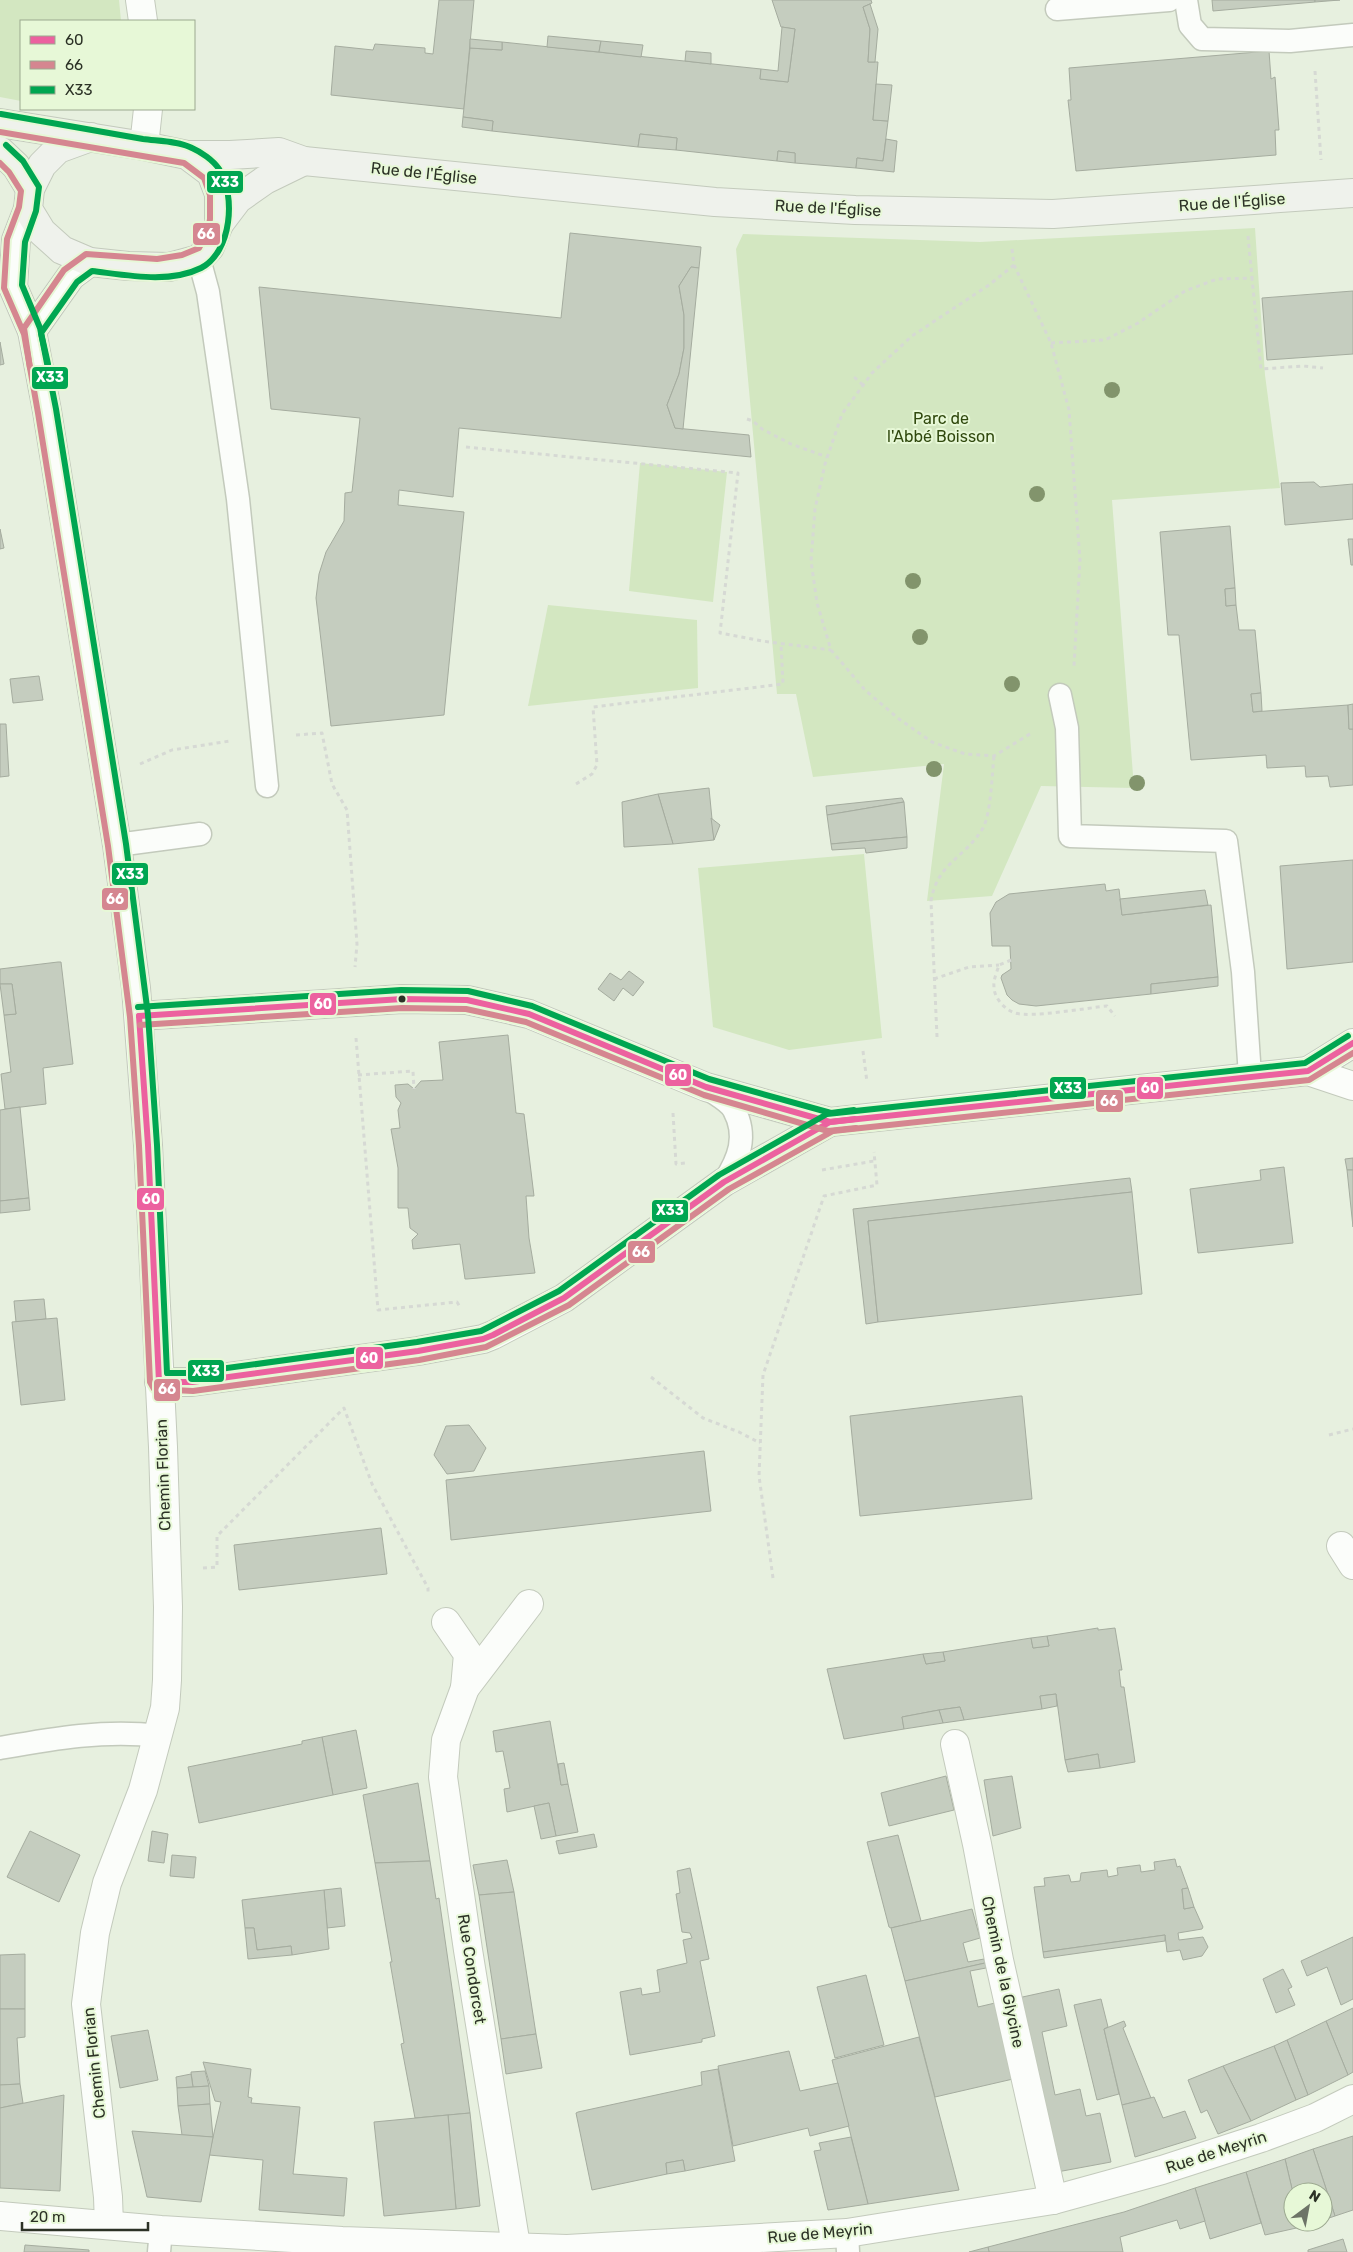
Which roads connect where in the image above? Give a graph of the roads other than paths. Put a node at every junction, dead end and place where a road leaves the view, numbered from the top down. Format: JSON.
{"nodes":[{"id":1,"x":140,"y":0,"type":"edge"},
{"id":2,"x":1169,"y":0,"type":"edge"},
{"id":3,"x":1186,"y":0,"type":"edge"},
{"id":4,"x":1057,"y":9,"type":"dead end"},
{"id":5,"x":143,"y":20,"type":"edge"},
{"id":6,"x":1353,"y":35,"type":"edge"},
{"id":7,"x":148,"y":110,"type":"edge"},
{"id":8,"x":0,"y":123,"type":"edge"},
{"id":9,"x":91,"y":138,"type":"junction"},
{"id":10,"x":144,"y":146,"type":"junction"},
{"id":11,"x":0,"y":151,"type":"edge"},
{"id":12,"x":187,"y":154,"type":"junction"},
{"id":13,"x":304,"y":161,"type":"junction"},
{"id":14,"x":1353,"y":193,"type":"edge"},
{"id":15,"x":29,"y":199,"type":"junction"},
{"id":16,"x":219,"y":224,"type":"junction"},
{"id":17,"x":198,"y":260,"type":"junction"},
{"id":18,"x":90,"y":262,"type":"junction"},
{"id":19,"x":32,"y":332,"type":"junction"},
{"id":20,"x":1060,"y":696,"type":"road end"},
{"id":21,"x":267,"y":786,"type":"dead end"},
{"id":22,"x":200,"y":834,"type":"dead end"},
{"id":23,"x":117,"y":845,"type":"junction"},
{"id":24,"x":139,"y":1016,"type":"junction"},
{"id":25,"x":1353,"y":1043,"type":"edge"},
{"id":26,"x":1308,"y":1071,"type":"junction"},
{"id":27,"x":1250,"y":1076,"type":"junction"},
{"id":28,"x":1353,"y":1086,"type":"edge"},
{"id":29,"x":706,"y":1087,"type":"junction"},
{"id":30,"x":830,"y":1122,"type":"junction"},
{"id":31,"x":724,"y":1182,"type":"junction"},
{"id":32,"x":159,"y":1382,"type":"junction"},
{"id":33,"x":529,"y":1604,"type":"dead end"},
{"id":34,"x":446,"y":1622,"type":"dead end"},
{"id":35,"x":466,"y":1688,"type":"junction"},
{"id":36,"x":158,"y":1736,"type":"junction"},
{"id":37,"x":956,"y":1744,"type":"dead end"},
{"id":38,"x":0,"y":1748,"type":"edge"},
{"id":39,"x":1353,"y":2099,"type":"edge"},
{"id":40,"x":1052,"y":2200,"type":"junction"},
{"id":41,"x":0,"y":2216,"type":"edge"},
{"id":42,"x":109,"y":2225,"type":"junction"},
{"id":43,"x":160,"y":2241,"type":"edge"},
{"id":44,"x":848,"y":2242,"type":"edge"},
{"id":45,"x":517,"y":2250,"type":"edge"}],
"edges":[{"from":1,"to":5,"type":"street"},
{"from":2,"to":4,"type":"lane"},
{"from":3,"to":6,"type":"lane"},
{"from":7,"to":10,"type":"street"},
{"from":8,"to":9,"type":"main road"},
{"from":9,"to":10,"type":"main road"},
{"from":9,"to":15,"type":"main road"},
{"from":10,"to":12,"type":"main road"},
{"from":11,"to":15,"type":"main road"},
{"from":12,"to":13,"type":"main road","name":"Rue de l'Église"},
{"from":12,"to":16,"type":"main road"},
{"from":13,"to":14,"type":"main road","name":"Rue de l'Église"},
{"from":13,"to":16,"type":"main road"},
{"from":15,"to":18,"type":"main road"},
{"from":15,"to":19,"type":"street","name":"Chemin Florian"},
{"from":16,"to":17,"type":"main road"},
{"from":17,"to":18,"type":"main road"},
{"from":17,"to":21,"type":"lane"},
{"from":18,"to":19,"type":"street"},
{"from":19,"to":23,"type":"street","name":"Chemin Florian"},
{"from":20,"to":27,"type":"lane"},
{"from":22,"to":23,"type":"lane"},
{"from":23,"to":24,"type":"street","name":"Chemin Florian"},
{"from":24,"to":29,"type":"street"},
{"from":24,"to":32,"type":"street","name":"Chemin Florian"},
{"from":25,"to":26,"type":"street"},
{"from":26,"to":27,"type":"street"},
{"from":26,"to":28,"type":"street"},
{"from":27,"to":30,"type":"street"},
{"from":29,"to":30,"type":"street"},
{"from":29,"to":31,"type":"lane"},
{"from":30,"to":31,"type":"street"},
{"from":31,"to":32,"type":"street"},
{"from":32,"to":36,"type":"street","name":"Chemin Florian"},
{"from":33,"to":35,"type":"street","name":"Rue Condorcet"},
{"from":34,"to":35,"type":"street","name":"Rue Condorcet"},
{"from":35,"to":45,"type":"street","name":"Rue Condorcet"},
{"from":36,"to":38,"type":"lane"},
{"from":36,"to":42,"type":"street","name":"Chemin Florian"},
{"from":37,"to":40,"type":"street","name":"Chemin de la Glycine"},
{"from":39,"to":40,"type":"street","name":"Rue de Meyrin"},
{"from":40,"to":44,"type":"street","name":"Rue de Meyrin"},
{"from":41,"to":42,"type":"street","name":"Rue de Meyrin"},
{"from":42,"to":43,"type":"street","name":"Rue de Meyrin"},
{"from":43,"to":45,"type":"street","name":"Rue de Meyrin"},
{"from":44,"to":45,"type":"street","name":"Rue de Meyrin"}]}
